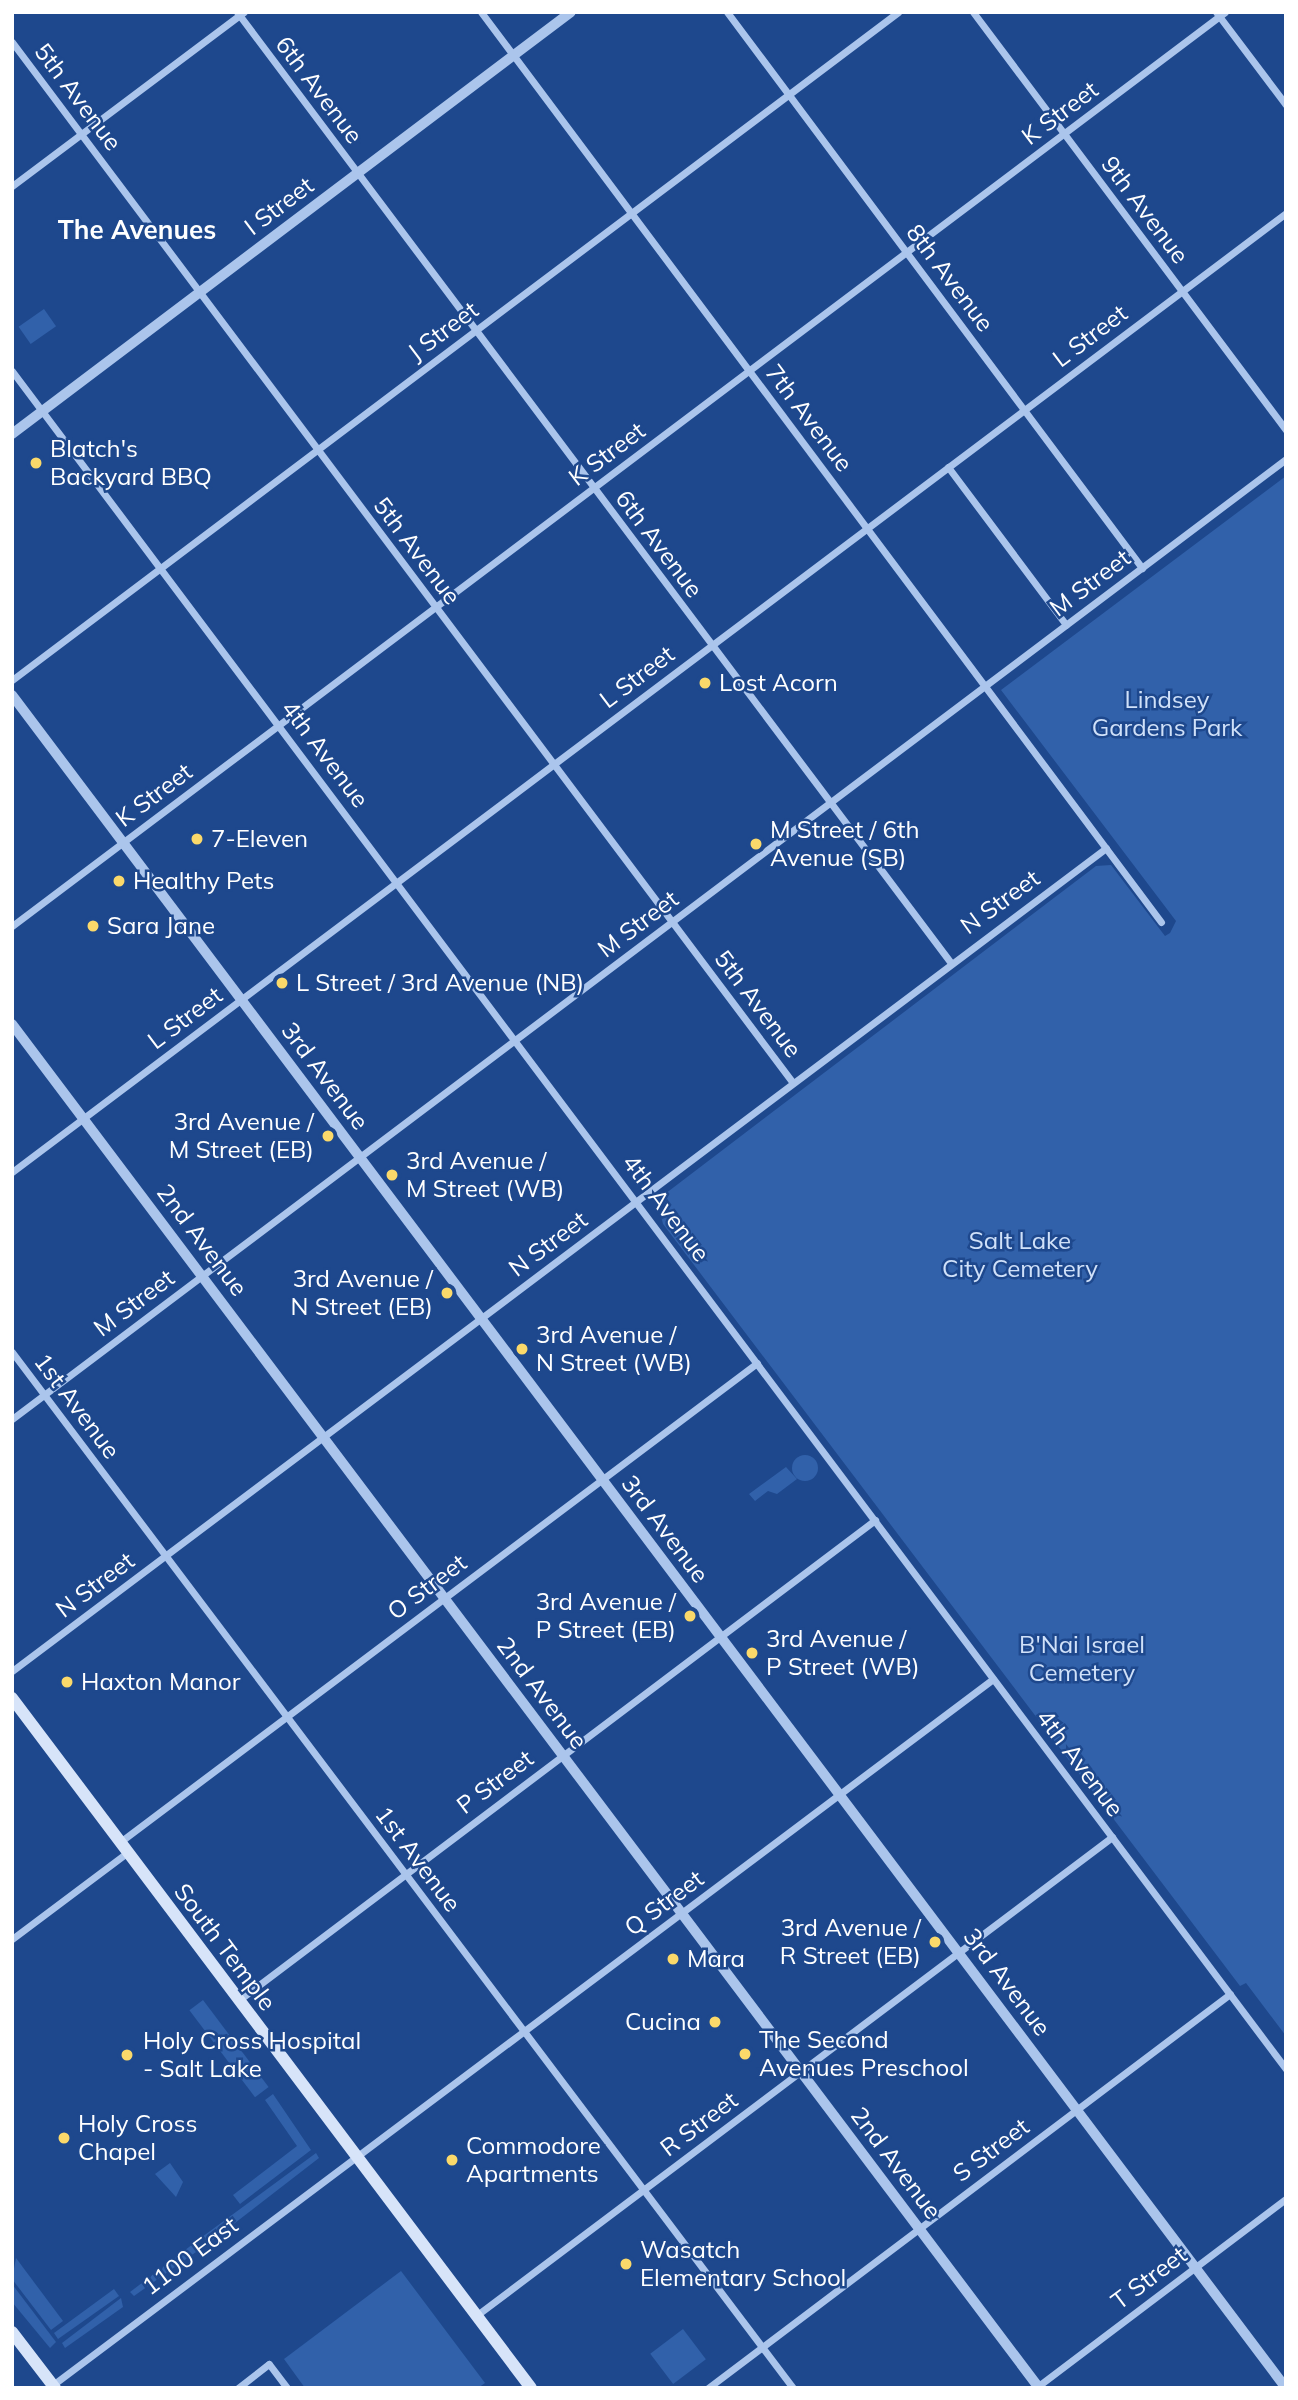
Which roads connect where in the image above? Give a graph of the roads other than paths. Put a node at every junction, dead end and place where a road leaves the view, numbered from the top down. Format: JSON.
{"nodes":[{"id":1,"x":481,"y":12,"type":"edge"},
{"id":2,"x":571,"y":12,"type":"edge"},
{"id":3,"x":727,"y":12,"type":"edge"},
{"id":4,"x":898,"y":12,"type":"edge"},
{"id":5,"x":973,"y":12,"type":"edge"},
{"id":6,"x":240,"y":13,"type":"edge"},
{"id":7,"x":1220,"y":14,"type":"edge"},
{"id":8,"x":12,"y":42,"type":"edge"},
{"id":9,"x":513,"y":55,"type":"junction"},
{"id":10,"x":788,"y":94,"type":"junction"},
{"id":11,"x":1286,"y":105,"type":"edge"},
{"id":12,"x":82,"y":134,"type":"junction"},
{"id":13,"x":1064,"y":134,"type":"junction"},
{"id":14,"x":357,"y":173,"type":"junction"},
{"id":15,"x":12,"y":186,"type":"edge"},
{"id":16,"x":631,"y":213,"type":"junction"},
{"id":17,"x":1286,"y":213,"type":"edge"},
{"id":18,"x":906,"y":252,"type":"junction"},
{"id":19,"x":199,"y":292,"type":"junction"},
{"id":20,"x":1182,"y":292,"type":"junction"},
{"id":21,"x":475,"y":331,"type":"junction"},
{"id":22,"x":749,"y":370,"type":"junction"},
{"id":23,"x":12,"y":371,"type":"edge"},
{"id":24,"x":1024,"y":410,"type":"junction"},
{"id":25,"x":43,"y":411,"type":"junction"},
{"id":26,"x":1286,"y":430,"type":"edge"},
{"id":27,"x":12,"y":433,"type":"edge"},
{"id":28,"x":317,"y":450,"type":"junction"},
{"id":29,"x":1286,"y":459,"type":"edge"},
{"id":30,"x":948,"y":467,"type":"junction"},
{"id":31,"x":593,"y":488,"type":"junction"},
{"id":32,"x":867,"y":528,"type":"junction"},
{"id":33,"x":161,"y":568,"type":"junction"},
{"id":34,"x":1142,"y":568,"type":"junction"},
{"id":35,"x":435,"y":607,"type":"junction"},
{"id":36,"x":1066,"y":625,"type":"junction"},
{"id":37,"x":711,"y":645,"type":"junction"},
{"id":38,"x":12,"y":680,"type":"edge"},
{"id":39,"x":986,"y":686,"type":"junction"},
{"id":40,"x":12,"y":695,"type":"edge"},
{"id":41,"x":278,"y":725,"type":"junction"},
{"id":42,"x":553,"y":765,"type":"junction"},
{"id":43,"x":830,"y":804,"type":"junction"},
{"id":44,"x":123,"y":843,"type":"junction"},
{"id":45,"x":1106,"y":848,"type":"junction"},
{"id":46,"x":397,"y":881,"type":"junction"},
{"id":47,"x":672,"y":922,"type":"junction"},
{"id":48,"x":1161,"y":922,"type":"dead end"},
{"id":49,"x":12,"y":926,"type":"edge"},
{"id":50,"x":951,"y":963,"type":"junction"},
{"id":51,"x":242,"y":999,"type":"junction"},
{"id":52,"x":12,"y":1024,"type":"edge"},
{"id":53,"x":515,"y":1040,"type":"junction"},
{"id":54,"x":793,"y":1083,"type":"junction"},
{"id":55,"x":84,"y":1118,"type":"junction"},
{"id":56,"x":360,"y":1157,"type":"junction"},
{"id":57,"x":12,"y":1172,"type":"edge"},
{"id":58,"x":637,"y":1201,"type":"junction"},
{"id":59,"x":202,"y":1275,"type":"junction"},
{"id":60,"x":481,"y":1318,"type":"junction"},
{"id":61,"x":12,"y":1352,"type":"edge"},
{"id":62,"x":757,"y":1363,"type":"junction"},
{"id":63,"x":45,"y":1395,"type":"junction"},
{"id":64,"x":12,"y":1419,"type":"edge"},
{"id":65,"x":323,"y":1436,"type":"junction"},
{"id":66,"x":601,"y":1479,"type":"junction"},
{"id":67,"x":875,"y":1520,"type":"junction"},
{"id":68,"x":165,"y":1555,"type":"junction"},
{"id":69,"x":445,"y":1598,"type":"junction"},
{"id":70,"x":720,"y":1637,"type":"junction"},
{"id":71,"x":12,"y":1671,"type":"edge"},
{"id":72,"x":993,"y":1679,"type":"junction"},
{"id":73,"x":13,"y":1700,"type":"edge"},
{"id":74,"x":287,"y":1717,"type":"junction"},
{"id":75,"x":563,"y":1755,"type":"junction"},
{"id":76,"x":840,"y":1795,"type":"junction"},
{"id":77,"x":1112,"y":1837,"type":"junction"},
{"id":78,"x":124,"y":1847,"type":"junction"},
{"id":79,"x":406,"y":1875,"type":"junction"},
{"id":80,"x":682,"y":1914,"type":"junction"},
{"id":81,"x":12,"y":1939,"type":"edge"},
{"id":82,"x":959,"y":1953,"type":"junction"},
{"id":83,"x":1230,"y":1994,"type":"junction"},
{"id":84,"x":239,"y":2000,"type":"junction"},
{"id":85,"x":525,"y":2033,"type":"junction"},
{"id":86,"x":1286,"y":2069,"type":"edge"},
{"id":87,"x":801,"y":2071,"type":"junction"},
{"id":88,"x":1077,"y":2109,"type":"junction"},
{"id":89,"x":357,"y":2158,"type":"junction"},
{"id":90,"x":643,"y":2190,"type":"junction"},
{"id":91,"x":1286,"y":2199,"type":"edge"},
{"id":92,"x":919,"y":2229,"type":"junction"},
{"id":93,"x":1195,"y":2267,"type":"junction"},
{"id":94,"x":477,"y":2315,"type":"junction"},
{"id":95,"x":12,"y":2332,"type":"edge"},
{"id":96,"x":762,"y":2347,"type":"junction"},
{"id":97,"x":52,"y":2387,"type":"edge"},
{"id":98,"x":1038,"y":2387,"type":"edge"},
{"id":99,"x":238,"y":2388,"type":"edge"},
{"id":100,"x":287,"y":2388,"type":"edge"},
{"id":101,"x":531,"y":2388,"type":"edge"},
{"id":102,"x":708,"y":2388,"type":"edge"},
{"id":103,"x":793,"y":2388,"type":"edge"},
{"id":104,"x":1286,"y":2388,"type":"edge"}],
"edges":[{"from":1,"to":9,"type":"street","name":"7th Avenue"},
{"from":2,"to":9,"type":"street","name":"I Street"},
{"from":3,"to":10,"type":"street","name":"8th Avenue"},
{"from":4,"to":10,"type":"street","name":"J Street"},
{"from":5,"to":13,"type":"street","name":"9th Avenue"},
{"from":6,"to":12,"type":"street"},
{"from":6,"to":14,"type":"street","name":"6th Avenue"},
{"from":7,"to":11,"type":"street"},
{"from":7,"to":13,"type":"street","name":"K Street"},
{"from":8,"to":12,"type":"street","name":"5th Avenue"},
{"from":9,"to":14,"type":"street","name":"I Street"},
{"from":9,"to":16,"type":"street","name":"7th Avenue"},
{"from":10,"to":16,"type":"street","name":"J Street"},
{"from":10,"to":18,"type":"street","name":"8th Avenue"},
{"from":12,"to":15,"type":"street"},
{"from":12,"to":19,"type":"street","name":"5th Avenue"},
{"from":13,"to":18,"type":"street","name":"K Street"},
{"from":13,"to":20,"type":"street","name":"9th Avenue"},
{"from":14,"to":19,"type":"street","name":"I Street"},
{"from":14,"to":21,"type":"street","name":"6th Avenue"},
{"from":16,"to":21,"type":"street","name":"J Street"},
{"from":16,"to":22,"type":"street","name":"7th Avenue"},
{"from":17,"to":20,"type":"street","name":"L Street"},
{"from":18,"to":22,"type":"street","name":"K Street"},
{"from":18,"to":24,"type":"street","name":"8th Avenue"},
{"from":19,"to":25,"type":"street","name":"I Street"},
{"from":19,"to":28,"type":"street","name":"5th Avenue"},
{"from":20,"to":24,"type":"street","name":"L Street"},
{"from":20,"to":26,"type":"street","name":"9th Avenue"},
{"from":21,"to":28,"type":"street","name":"J Street"},
{"from":21,"to":31,"type":"street","name":"6th Avenue"},
{"from":22,"to":31,"type":"street","name":"K Street"},
{"from":22,"to":32,"type":"street","name":"7th Avenue"},
{"from":23,"to":25,"type":"street","name":"4th Avenue"},
{"from":24,"to":30,"type":"street","name":"L Street"},
{"from":24,"to":34,"type":"street","name":"8th Avenue"},
{"from":25,"to":27,"type":"street","name":"I Street"},
{"from":25,"to":33,"type":"street","name":"4th Avenue"},
{"from":28,"to":33,"type":"street","name":"J Street"},
{"from":28,"to":35,"type":"street","name":"5th Avenue"},
{"from":29,"to":34,"type":"street","name":"M Street"},
{"from":30,"to":32,"type":"street","name":"L Street"},
{"from":30,"to":36,"type":"street"},
{"from":31,"to":35,"type":"street","name":"K Street"},
{"from":31,"to":37,"type":"street","name":"6th Avenue"},
{"from":32,"to":37,"type":"street","name":"L Street"},
{"from":32,"to":39,"type":"street","name":"7th Avenue"},
{"from":33,"to":38,"type":"street","name":"J Street"},
{"from":33,"to":41,"type":"street","name":"4th Avenue"},
{"from":34,"to":36,"type":"street","name":"M Street"},
{"from":35,"to":41,"type":"street","name":"K Street"},
{"from":35,"to":42,"type":"street","name":"5th Avenue"},
{"from":36,"to":39,"type":"street","name":"M Street"},
{"from":37,"to":42,"type":"street","name":"L Street"},
{"from":37,"to":43,"type":"street","name":"6th Avenue"},
{"from":39,"to":43,"type":"street","name":"M Street"},
{"from":39,"to":45,"type":"street","name":"7th Avenue"},
{"from":40,"to":44,"type":"street","name":"3rd Avenue"},
{"from":41,"to":44,"type":"street","name":"K Street"},
{"from":41,"to":46,"type":"street","name":"4th Avenue"},
{"from":42,"to":46,"type":"street","name":"L Street"},
{"from":42,"to":47,"type":"street","name":"5th Avenue"},
{"from":43,"to":47,"type":"street","name":"M Street"},
{"from":43,"to":50,"type":"street","name":"6th Avenue"},
{"from":44,"to":49,"type":"street","name":"K Street"},
{"from":44,"to":51,"type":"street","name":"3rd Avenue"},
{"from":45,"to":48,"type":"street","name":"7th Avenue"},
{"from":45,"to":50,"type":"street","name":"N Street"},
{"from":46,"to":51,"type":"street","name":"L Street"},
{"from":46,"to":53,"type":"street","name":"4th Avenue"},
{"from":47,"to":53,"type":"street","name":"M Street"},
{"from":47,"to":54,"type":"street","name":"5th Avenue"},
{"from":50,"to":54,"type":"street","name":"N Street"},
{"from":51,"to":55,"type":"street","name":"L Street"},
{"from":51,"to":56,"type":"street","name":"3rd Avenue"},
{"from":52,"to":55,"type":"street","name":"2nd Avenue"},
{"from":53,"to":56,"type":"street","name":"M Street"},
{"from":53,"to":58,"type":"street","name":"4th Avenue"},
{"from":54,"to":58,"type":"street","name":"N Street"},
{"from":55,"to":57,"type":"street","name":"L Street"},
{"from":55,"to":59,"type":"street","name":"2nd Avenue"},
{"from":56,"to":59,"type":"street","name":"M Street"},
{"from":56,"to":60,"type":"street","name":"3rd Avenue"},
{"from":58,"to":60,"type":"street","name":"N Street"},
{"from":58,"to":62,"type":"street","name":"4th Avenue"},
{"from":59,"to":63,"type":"street","name":"M Street"},
{"from":59,"to":65,"type":"street","name":"2nd Avenue"},
{"from":60,"to":65,"type":"street","name":"N Street"},
{"from":60,"to":66,"type":"street","name":"3rd Avenue"},
{"from":61,"to":63,"type":"street","name":"1st Avenue"},
{"from":62,"to":66,"type":"street","name":"O Street"},
{"from":62,"to":67,"type":"street","name":"4th Avenue"},
{"from":63,"to":64,"type":"street","name":"M Street"},
{"from":63,"to":68,"type":"street","name":"1st Avenue"},
{"from":65,"to":68,"type":"street","name":"N Street"},
{"from":65,"to":69,"type":"street","name":"2nd Avenue"},
{"from":66,"to":69,"type":"street","name":"O Street"},
{"from":66,"to":70,"type":"street","name":"3rd Avenue"},
{"from":67,"to":70,"type":"street","name":"P Street"},
{"from":67,"to":72,"type":"street","name":"4th Avenue"},
{"from":68,"to":71,"type":"street","name":"N Street"},
{"from":68,"to":74,"type":"street","name":"1st Avenue"},
{"from":69,"to":74,"type":"street","name":"O Street"},
{"from":69,"to":75,"type":"street","name":"2nd Avenue"},
{"from":70,"to":75,"type":"street","name":"P Street"},
{"from":70,"to":76,"type":"street","name":"3rd Avenue"},
{"from":72,"to":76,"type":"street","name":"Q Street"},
{"from":72,"to":77,"type":"street","name":"4th Avenue"},
{"from":73,"to":78,"type":"main road","name":"South Temple"},
{"from":74,"to":78,"type":"street","name":"O Street"},
{"from":74,"to":79,"type":"street","name":"1st Avenue"},
{"from":75,"to":79,"type":"street","name":"P Street"},
{"from":75,"to":80,"type":"street","name":"2nd Avenue"},
{"from":76,"to":80,"type":"street","name":"Q Street"},
{"from":76,"to":82,"type":"street","name":"3rd Avenue"},
{"from":77,"to":82,"type":"street","name":"R Street"},
{"from":77,"to":83,"type":"street","name":"4th Avenue"},
{"from":78,"to":81,"type":"street","name":"O Street"},
{"from":78,"to":84,"type":"main road","name":"South Temple"},
{"from":79,"to":84,"type":"street","name":"P Street"},
{"from":79,"to":85,"type":"street","name":"1st Avenue"},
{"from":80,"to":85,"type":"street","name":"Q Street"},
{"from":80,"to":87,"type":"street","name":"2nd Avenue"},
{"from":82,"to":87,"type":"street","name":"R Street"},
{"from":82,"to":88,"type":"street","name":"3rd Avenue"},
{"from":83,"to":86,"type":"street","name":"4th Avenue"},
{"from":83,"to":88,"type":"street","name":"S Street"},
{"from":84,"to":89,"type":"main road","name":"South Temple"},
{"from":85,"to":89,"type":"street","name":"Q Street"},
{"from":85,"to":90,"type":"street","name":"1st Avenue"},
{"from":87,"to":90,"type":"street","name":"R Street"},
{"from":87,"to":92,"type":"street","name":"2nd Avenue"},
{"from":88,"to":92,"type":"street","name":"S Street"},
{"from":88,"to":93,"type":"street","name":"3rd Avenue"},
{"from":89,"to":94,"type":"main road","name":"South Temple"},
{"from":89,"to":97,"type":"street","name":"1100 East"},
{"from":90,"to":94,"type":"street","name":"R Street"},
{"from":90,"to":96,"type":"street","name":"1st Avenue"},
{"from":91,"to":93,"type":"street","name":"T Street"},
{"from":92,"to":96,"type":"street","name":"S Street"},
{"from":92,"to":98,"type":"street","name":"2nd Avenue"},
{"from":93,"to":98,"type":"street","name":"T Street"},
{"from":93,"to":104,"type":"street","name":"3rd Avenue"},
{"from":94,"to":101,"type":"main road","name":"South Temple"},
{"from":95,"to":97,"type":"main road"},
{"from":96,"to":102,"type":"street","name":"S Street"},
{"from":96,"to":103,"type":"street","name":"1st Avenue"},
{"from":99,"to":100,"type":"street"}]}
